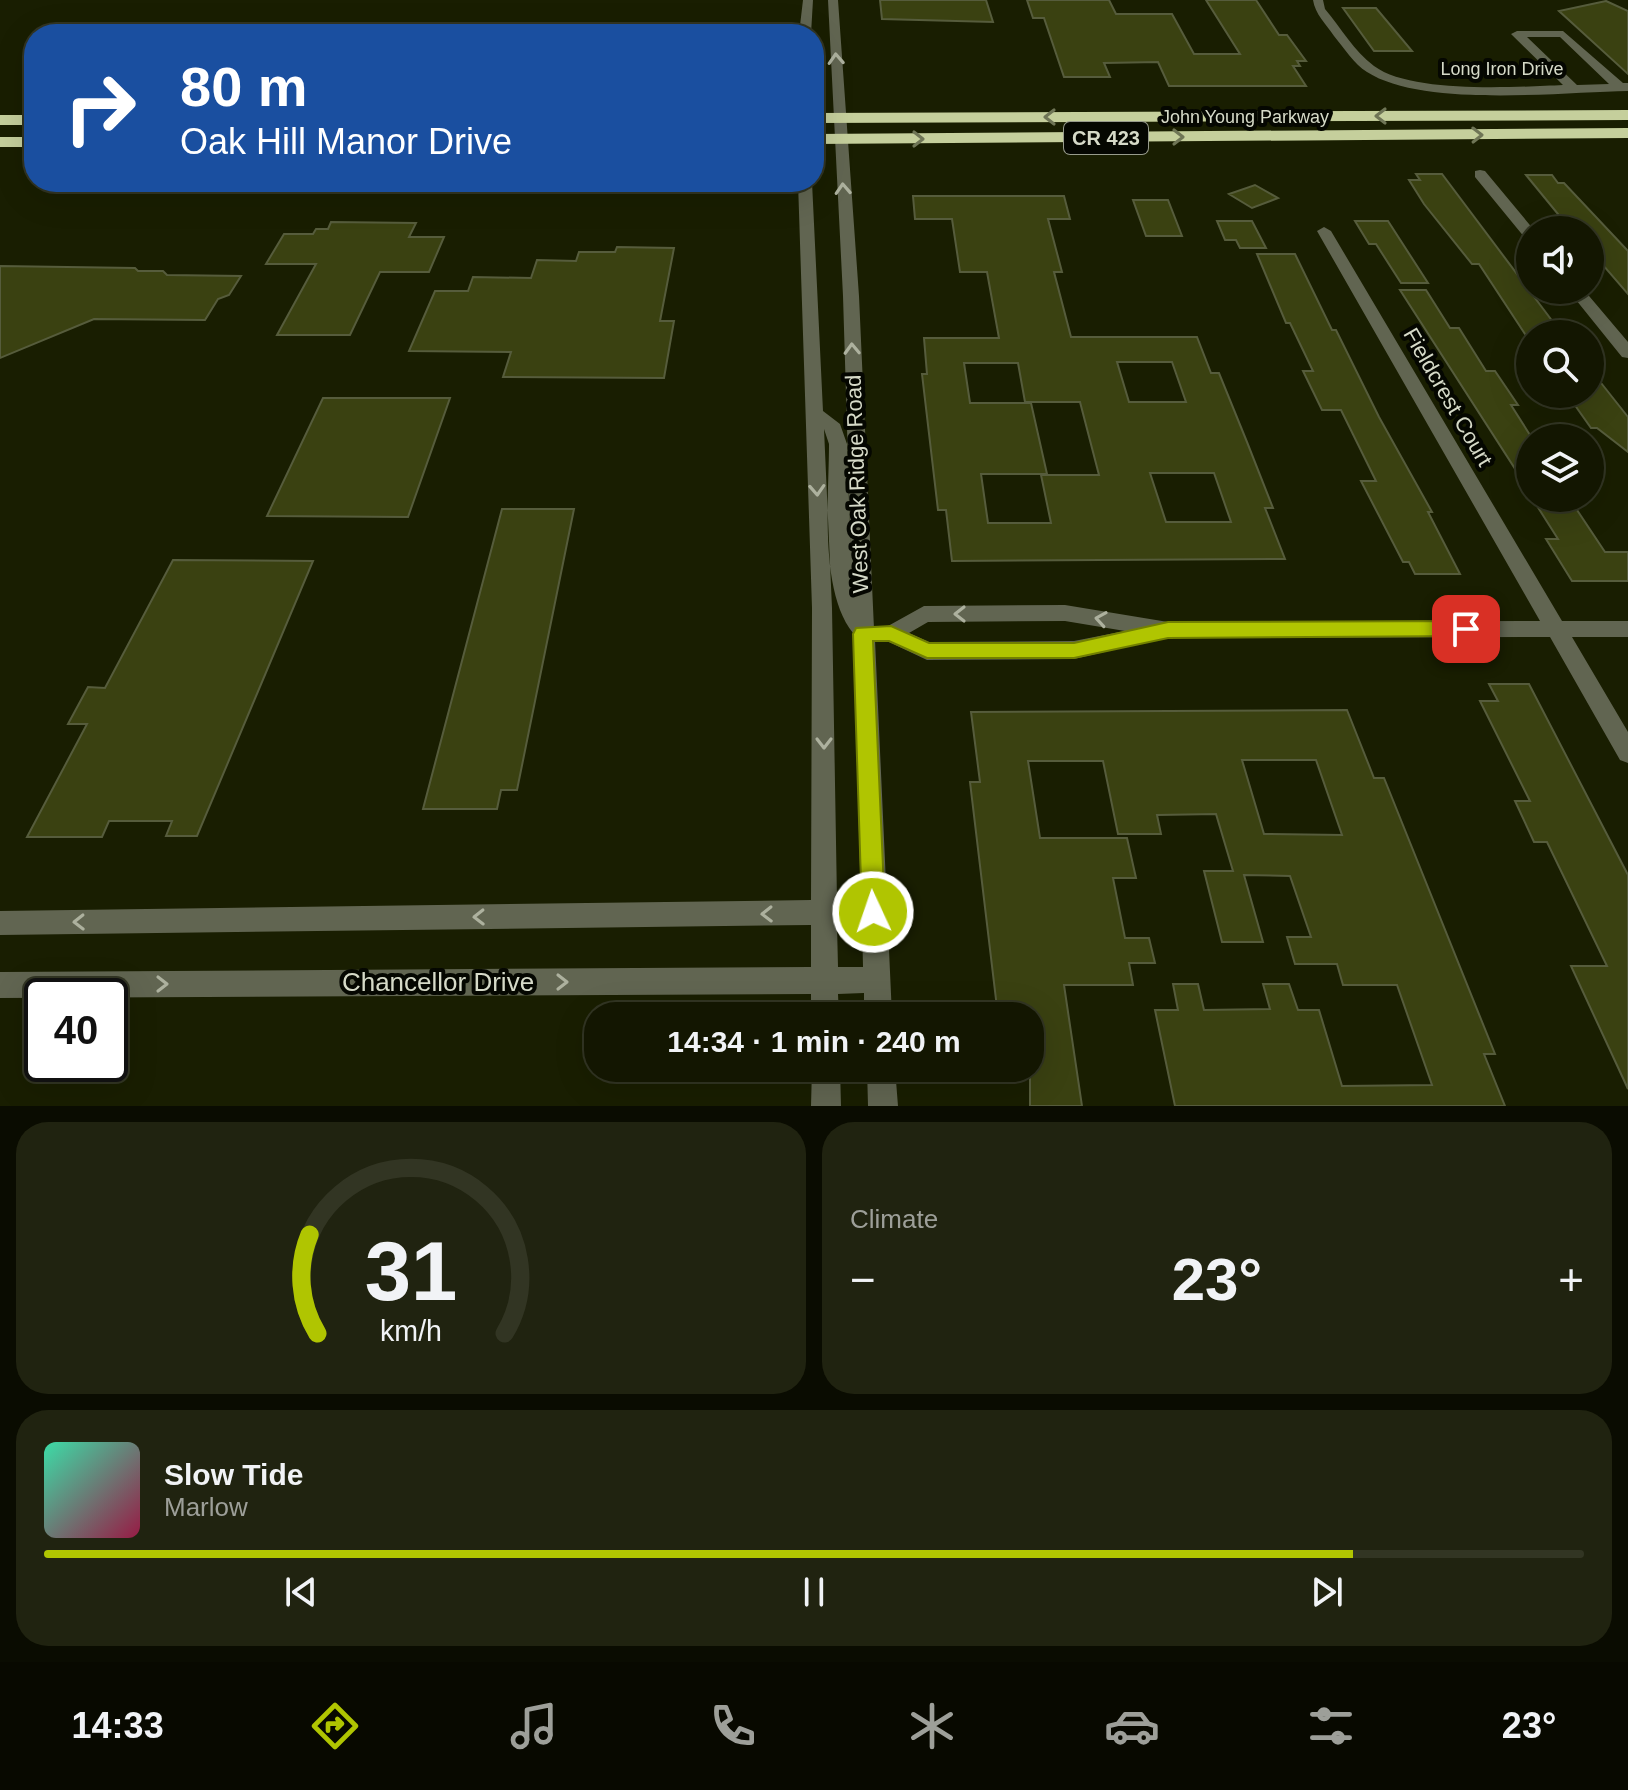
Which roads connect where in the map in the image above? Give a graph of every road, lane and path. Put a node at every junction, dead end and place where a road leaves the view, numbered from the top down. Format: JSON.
{"nodes":[{"id":1,"x":808,"y":0,"type":"edge"},
{"id":2,"x":833,"y":0,"type":"edge"},
{"id":3,"x":1318,"y":0,"type":"edge"},
{"id":4,"x":806,"y":24,"type":"edge"},
{"id":5,"x":1572,"y":87,"type":"junction"},
{"id":6,"x":1624,"y":87,"type":"edge"},
{"id":7,"x":1628,"y":115,"type":"edge"},
{"id":8,"x":824,"y":118,"type":"edge"},
{"id":9,"x":839,"y":118,"type":"junction"},
{"id":10,"x":0,"y":120,"type":"edge"},
{"id":11,"x":24,"y":120,"type":"edge"},
{"id":12,"x":1628,"y":133,"type":"edge"},
{"id":13,"x":824,"y":139,"type":"edge"},
{"id":14,"x":840,"y":139,"type":"junction"},
{"id":15,"x":0,"y":142,"type":"edge"},
{"id":16,"x":24,"y":142,"type":"edge"},
{"id":17,"x":1480,"y":174,"type":"dead end"},
{"id":18,"x":805,"y":192,"type":"edge"},
{"id":19,"x":1516,"y":218,"type":"edge"},
{"id":20,"x":1324,"y":231,"type":"dead end"},
{"id":21,"x":1588,"y":304,"type":"edge"},
{"id":22,"x":1628,"y":353,"type":"edge"},
{"id":23,"x":813,"y":412,"type":"junction"},
{"id":24,"x":1555,"y":629,"type":"junction"},
{"id":25,"x":1628,"y":629,"type":"edge"},
{"id":26,"x":1168,"y":630,"type":"junction"},
{"id":27,"x":863,"y":634,"type":"junction"},
{"id":28,"x":891,"y":634,"type":"junction"},
{"id":29,"x":1628,"y":753,"type":"edge"},
{"id":30,"x":873,"y":912,"type":"junction"},
{"id":31,"x":824,"y":913,"type":"junction"},
{"id":32,"x":0,"y":923,"type":"edge"},
{"id":33,"x":877,"y":980,"type":"junction"},
{"id":34,"x":824,"y":981,"type":"junction"},
{"id":35,"x":0,"y":985,"type":"edge"},
{"id":36,"x":825,"y":1002,"type":"edge"},
{"id":37,"x":878,"y":1002,"type":"edge"},
{"id":38,"x":826,"y":1082,"type":"edge"},
{"id":39,"x":882,"y":1082,"type":"edge"},
{"id":40,"x":826,"y":1106,"type":"edge"},
{"id":41,"x":883,"y":1106,"type":"edge"}],
"edges":[{"from":1,"to":4,"type":"street"},
{"from":9,"to":2,"type":"street","name":"West Oak Ridge Road","one_way":true},
{"from":3,"to":5,"type":"street","name":"Long Iron Drive"},
{"from":5,"to":6,"type":"street","name":"Long Iron Drive"},
{"from":5,"to":6,"type":"street"},
{"from":7,"to":9,"type":"highway","name":"John Young Parkway","number":"CR 423","one_way":true},
{"from":8,"to":9,"type":"highway","name":"John Young Parkway","number":"CR 423"},
{"from":9,"to":14,"type":"street","name":"West Oak Ridge Road"},
{"from":10,"to":11,"type":"highway"},
{"from":14,"to":12,"type":"highway","name":"John Young Parkway","number":"CR 423","one_way":true},
{"from":13,"to":14,"type":"highway","name":"John Young Parkway","number":"CR 423"},
{"from":27,"to":14,"type":"street","name":"West Oak Ridge Road","one_way":true},
{"from":15,"to":16,"type":"highway"},
{"from":17,"to":19,"type":"street"},
{"from":18,"to":23,"type":"street","name":"West Oak Ridge Road"},
{"from":20,"to":24,"type":"street","name":"Fieldcrest Court"},
{"from":21,"to":22,"type":"street"},
{"from":23,"to":27,"type":"street"},
{"from":23,"to":31,"type":"street","name":"West Oak Ridge Road","one_way":true},
{"from":24,"to":25,"type":"street"},
{"from":24,"to":26,"type":"street"},
{"from":24,"to":29,"type":"street","name":"Fieldcrest Court"},
{"from":26,"to":28,"type":"street"},
{"from":26,"to":28,"type":"street","one_way":true},
{"from":27,"to":28,"type":"street"},
{"from":27,"to":30,"type":"street","name":"West Oak Ridge Road"},
{"from":30,"to":31,"type":"street"},
{"from":30,"to":33,"type":"street","name":"West Oak Ridge Road"},
{"from":31,"to":32,"type":"street","one_way":true},
{"from":31,"to":34,"type":"street","name":"West Oak Ridge Road"},
{"from":33,"to":34,"type":"street","name":"Chancellor Drive"},
{"from":33,"to":37,"type":"street","name":"West Oak Ridge Road"},
{"from":35,"to":34,"type":"street","name":"Chancellor Drive","one_way":true},
{"from":34,"to":36,"type":"street","name":"West Oak Ridge Road"},
{"from":38,"to":40,"type":"street"},
{"from":39,"to":41,"type":"street"}]}
